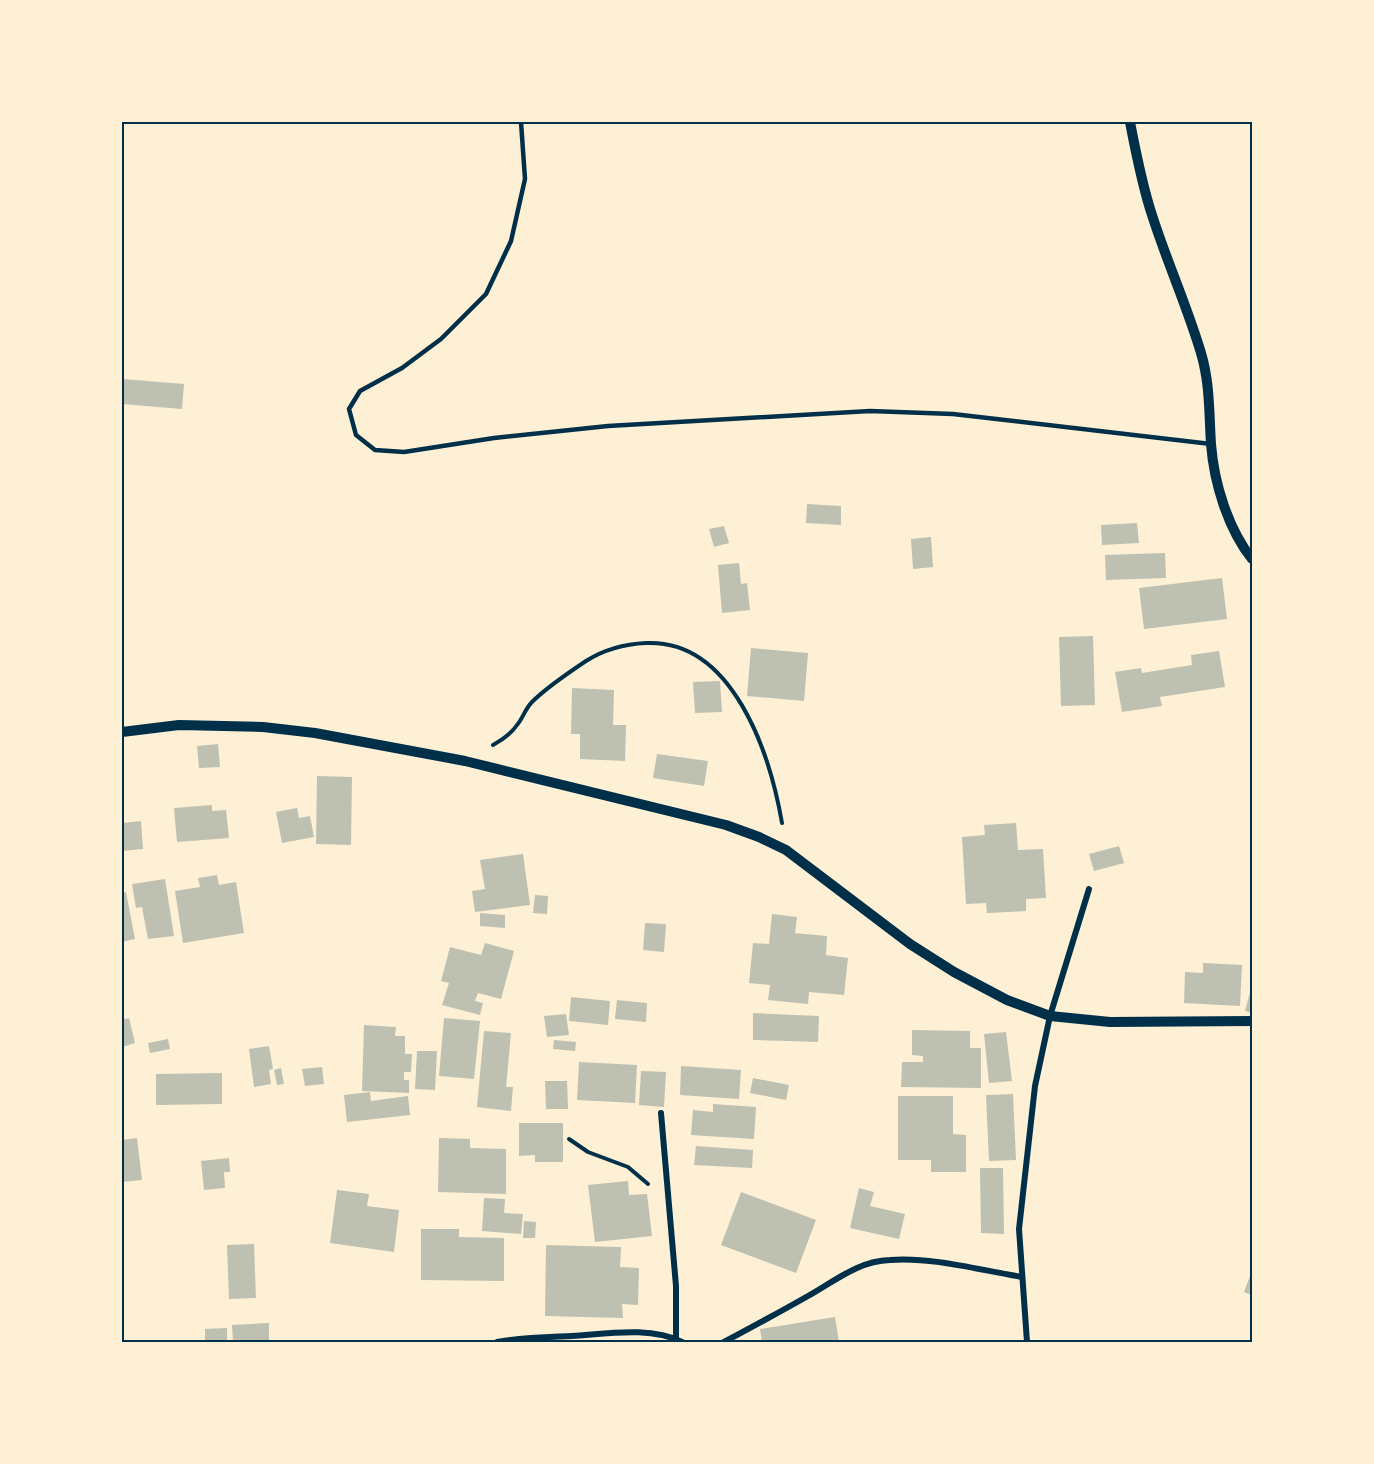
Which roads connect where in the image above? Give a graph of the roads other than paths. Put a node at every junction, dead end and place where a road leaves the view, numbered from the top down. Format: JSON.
{"nodes":[{"id":1,"x":521,"y":122,"type":"edge"},
{"id":2,"x":1130,"y":122,"type":"edge"},
{"id":3,"x":1211,"y":444,"type":"junction"},
{"id":4,"x":1252,"y":559,"type":"edge"},
{"id":5,"x":122,"y":732,"type":"edge"},
{"id":6,"x":1089,"y":889,"type":"dead end"},
{"id":7,"x":1050,"y":1016,"type":"junction"},
{"id":8,"x":1252,"y":1021,"type":"edge"},
{"id":9,"x":661,"y":1113,"type":"dead end"},
{"id":10,"x":1022,"y":1276,"type":"junction"},
{"id":11,"x":679,"y":1341,"type":"edge"},
{"id":12,"x":498,"y":1342,"type":"edge"},
{"id":13,"x":724,"y":1342,"type":"edge"},
{"id":14,"x":1027,"y":1342,"type":"edge"}],
"edges":[{"from":1,"to":3,"type":"lane"},
{"from":2,"to":3,"type":"street"},
{"from":3,"to":4,"type":"street"},
{"from":5,"to":7,"type":"street"},
{"from":6,"to":7,"type":"street"},
{"from":7,"to":8,"type":"street"},
{"from":7,"to":10,"type":"street"},
{"from":9,"to":11,"type":"street"},
{"from":10,"to":13,"type":"street"},
{"from":10,"to":14,"type":"street"},
{"from":11,"to":12,"type":"street"}]}
